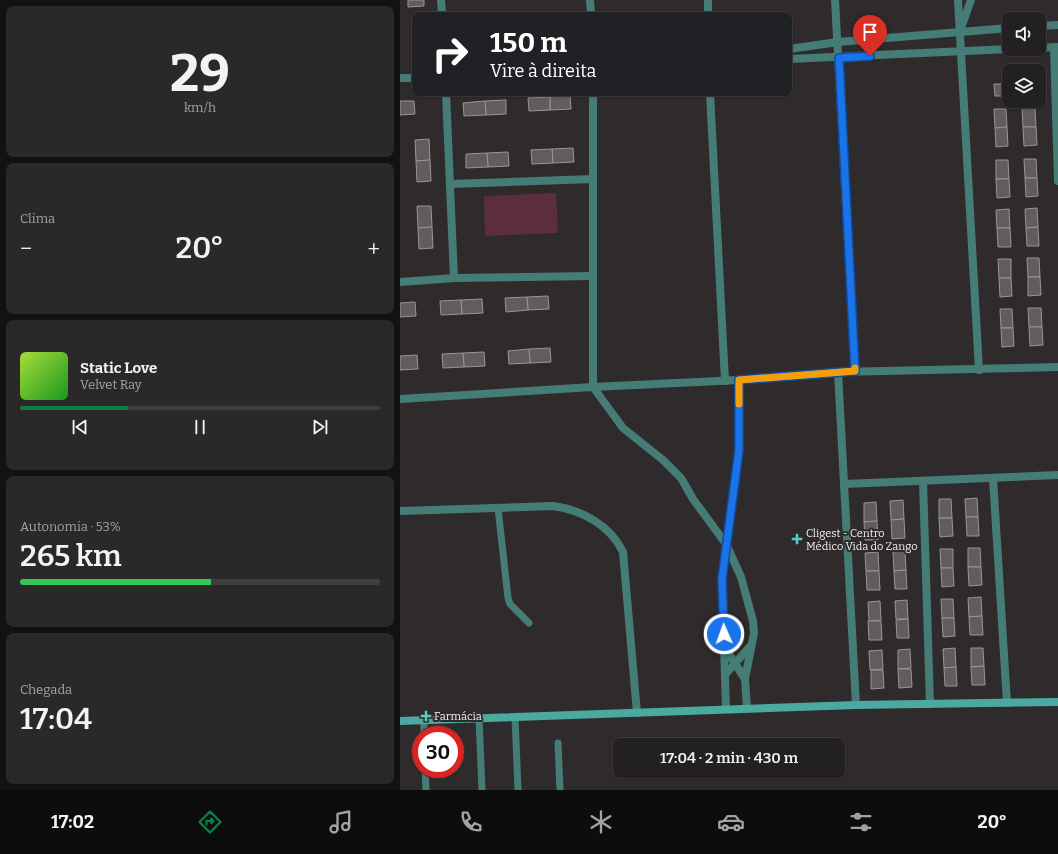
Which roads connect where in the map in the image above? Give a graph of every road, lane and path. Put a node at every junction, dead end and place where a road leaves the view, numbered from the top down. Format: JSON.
{"nodes":[{"id":1,"x":441,"y":0,"type":"edge"},
{"id":2,"x":590,"y":0,"type":"edge"},
{"id":3,"x":708,"y":0,"type":"edge"},
{"id":4,"x":836,"y":0,"type":"edge"},
{"id":5,"x":958,"y":0,"type":"edge"},
{"id":6,"x":971,"y":0,"type":"edge"},
{"id":7,"x":442,"y":12,"type":"edge"},
{"id":8,"x":591,"y":12,"type":"edge"},
{"id":9,"x":708,"y":12,"type":"edge"},
{"id":10,"x":1058,"y":25,"type":"edge"},
{"id":11,"x":1046,"y":26,"type":"edge"},
{"id":12,"x":1002,"y":28,"type":"edge"},
{"id":13,"x":960,"y":30,"type":"junction"},
{"id":14,"x":838,"y":42,"type":"junction"},
{"id":15,"x":1056,"y":47,"type":"edge"},
{"id":16,"x":1046,"y":48,"type":"edge"},
{"id":17,"x":792,"y":49,"type":"edge"},
{"id":18,"x":1002,"y":49,"type":"edge"},
{"id":19,"x":961,"y":51,"type":"junction"},
{"id":20,"x":792,"y":58,"type":"edge"},
{"id":21,"x":839,"y":58,"type":"junction"},
{"id":22,"x":400,"y":78,"type":"edge"},
{"id":23,"x":412,"y":78,"type":"edge"},
{"id":24,"x":446,"y":96,"type":"edge"},
{"id":25,"x":593,"y":96,"type":"edge"},
{"id":26,"x":710,"y":96,"type":"edge"},
{"id":27,"x":593,"y":179,"type":"junction"},
{"id":28,"x":1058,"y":181,"type":"edge"},
{"id":29,"x":450,"y":184,"type":"junction"},
{"id":30,"x":592,"y":276,"type":"junction"},
{"id":31,"x":454,"y":278,"type":"junction"},
{"id":32,"x":400,"y":282,"type":"edge"},
{"id":33,"x":1058,"y":367,"type":"edge"},
{"id":34,"x":979,"y":370,"type":"junction"},
{"id":35,"x":855,"y":371,"type":"junction"},
{"id":36,"x":838,"y":372,"type":"junction"},
{"id":37,"x":739,"y":380,"type":"junction"},
{"id":38,"x":725,"y":381,"type":"junction"},
{"id":39,"x":593,"y":386,"type":"junction"},
{"id":40,"x":400,"y":399,"type":"edge"},
{"id":41,"x":1058,"y":474,"type":"edge"},
{"id":42,"x":993,"y":478,"type":"junction"},
{"id":43,"x":923,"y":481,"type":"junction"},
{"id":44,"x":844,"y":484,"type":"junction"},
{"id":45,"x":498,"y":508,"type":"junction"},
{"id":46,"x":400,"y":512,"type":"edge"},
{"id":47,"x":726,"y":544,"type":"junction"},
{"id":48,"x":529,"y":623,"type":"dead end"},
{"id":49,"x":752,"y":645,"type":"junction"},
{"id":50,"x":724,"y":646,"type":"junction"},
{"id":51,"x":735,"y":664,"type":"junction"},
{"id":52,"x":725,"y":675,"type":"junction"},
{"id":53,"x":745,"y":679,"type":"junction"},
{"id":54,"x":1058,"y":702,"type":"edge"},
{"id":55,"x":1007,"y":703,"type":"junction"},
{"id":56,"x":930,"y":704,"type":"junction"},
{"id":57,"x":856,"y":705,"type":"junction"},
{"id":58,"x":747,"y":708,"type":"junction"},
{"id":59,"x":726,"y":709,"type":"junction"},
{"id":60,"x":637,"y":713,"type":"junction"},
{"id":61,"x":515,"y":717,"type":"junction"},
{"id":62,"x":479,"y":718,"type":"junction"},
{"id":63,"x":424,"y":720,"type":"junction"},
{"id":64,"x":400,"y":721,"type":"edge"},
{"id":65,"x":424,"y":726,"type":"edge"},
{"id":66,"x":558,"y":743,"type":"dead end"},
{"id":67,"x":426,"y":778,"type":"edge"},
{"id":68,"x":426,"y":790,"type":"edge"},
{"id":69,"x":482,"y":790,"type":"edge"},
{"id":70,"x":518,"y":790,"type":"edge"},
{"id":71,"x":560,"y":790,"type":"edge"}],
"edges":[{"from":1,"to":7,"type":"street"},
{"from":2,"to":8,"type":"street"},
{"from":3,"to":9,"type":"street"},
{"from":4,"to":14,"type":"street"},
{"from":5,"to":13,"type":"street"},
{"from":6,"to":13,"type":"street"},
{"from":10,"to":11,"type":"street"},
{"from":12,"to":13,"type":"street"},
{"from":13,"to":14,"type":"street"},
{"from":13,"to":19,"type":"street"},
{"from":14,"to":17,"type":"street"},
{"from":14,"to":21,"type":"street"},
{"from":15,"to":16,"type":"street"},
{"from":15,"to":28,"type":"street"},
{"from":18,"to":19,"type":"street"},
{"from":19,"to":21,"type":"street"},
{"from":19,"to":34,"type":"street"},
{"from":20,"to":21,"type":"street"},
{"from":21,"to":35,"type":"street"},
{"from":22,"to":23,"type":"street"},
{"from":24,"to":29,"type":"street"},
{"from":25,"to":27,"type":"street"},
{"from":26,"to":38,"type":"street"},
{"from":27,"to":29,"type":"street"},
{"from":27,"to":30,"type":"street"},
{"from":29,"to":31,"type":"street"},
{"from":30,"to":31,"type":"street"},
{"from":30,"to":39,"type":"street"},
{"from":31,"to":32,"type":"street"},
{"from":33,"to":34,"type":"street"},
{"from":34,"to":35,"type":"street"},
{"from":35,"to":36,"type":"street"},
{"from":36,"to":37,"type":"street"},
{"from":36,"to":44,"type":"street"},
{"from":37,"to":38,"type":"street"},
{"from":37,"to":47,"type":"street"},
{"from":38,"to":39,"type":"street"},
{"from":39,"to":40,"type":"street"},
{"from":39,"to":47,"type":"street"},
{"from":41,"to":42,"type":"street"},
{"from":42,"to":43,"type":"street"},
{"from":42,"to":55,"type":"street"},
{"from":43,"to":44,"type":"street"},
{"from":43,"to":56,"type":"street"},
{"from":44,"to":57,"type":"street"},
{"from":45,"to":46,"type":"street"},
{"from":45,"to":48,"type":"lane"},
{"from":45,"to":60,"type":"street"},
{"from":47,"to":49,"type":"street"},
{"from":47,"to":50,"type":"street"},
{"from":49,"to":51,"type":"street"},
{"from":49,"to":53,"type":"street"},
{"from":50,"to":51,"type":"street"},
{"from":50,"to":52,"type":"street"},
{"from":51,"to":52,"type":"street"},
{"from":51,"to":53,"type":"street"},
{"from":52,"to":59,"type":"street"},
{"from":53,"to":58,"type":"street"},
{"from":54,"to":55,"type":"street"},
{"from":55,"to":56,"type":"street"},
{"from":56,"to":57,"type":"street"},
{"from":57,"to":58,"type":"street"},
{"from":58,"to":59,"type":"street"},
{"from":59,"to":60,"type":"street"},
{"from":60,"to":61,"type":"street"},
{"from":61,"to":62,"type":"street"},
{"from":61,"to":70,"type":"lane"},
{"from":62,"to":63,"type":"street"},
{"from":62,"to":69,"type":"lane"},
{"from":63,"to":64,"type":"street"},
{"from":63,"to":65,"type":"lane"},
{"from":66,"to":71,"type":"lane"},
{"from":67,"to":68,"type":"lane"}]}
